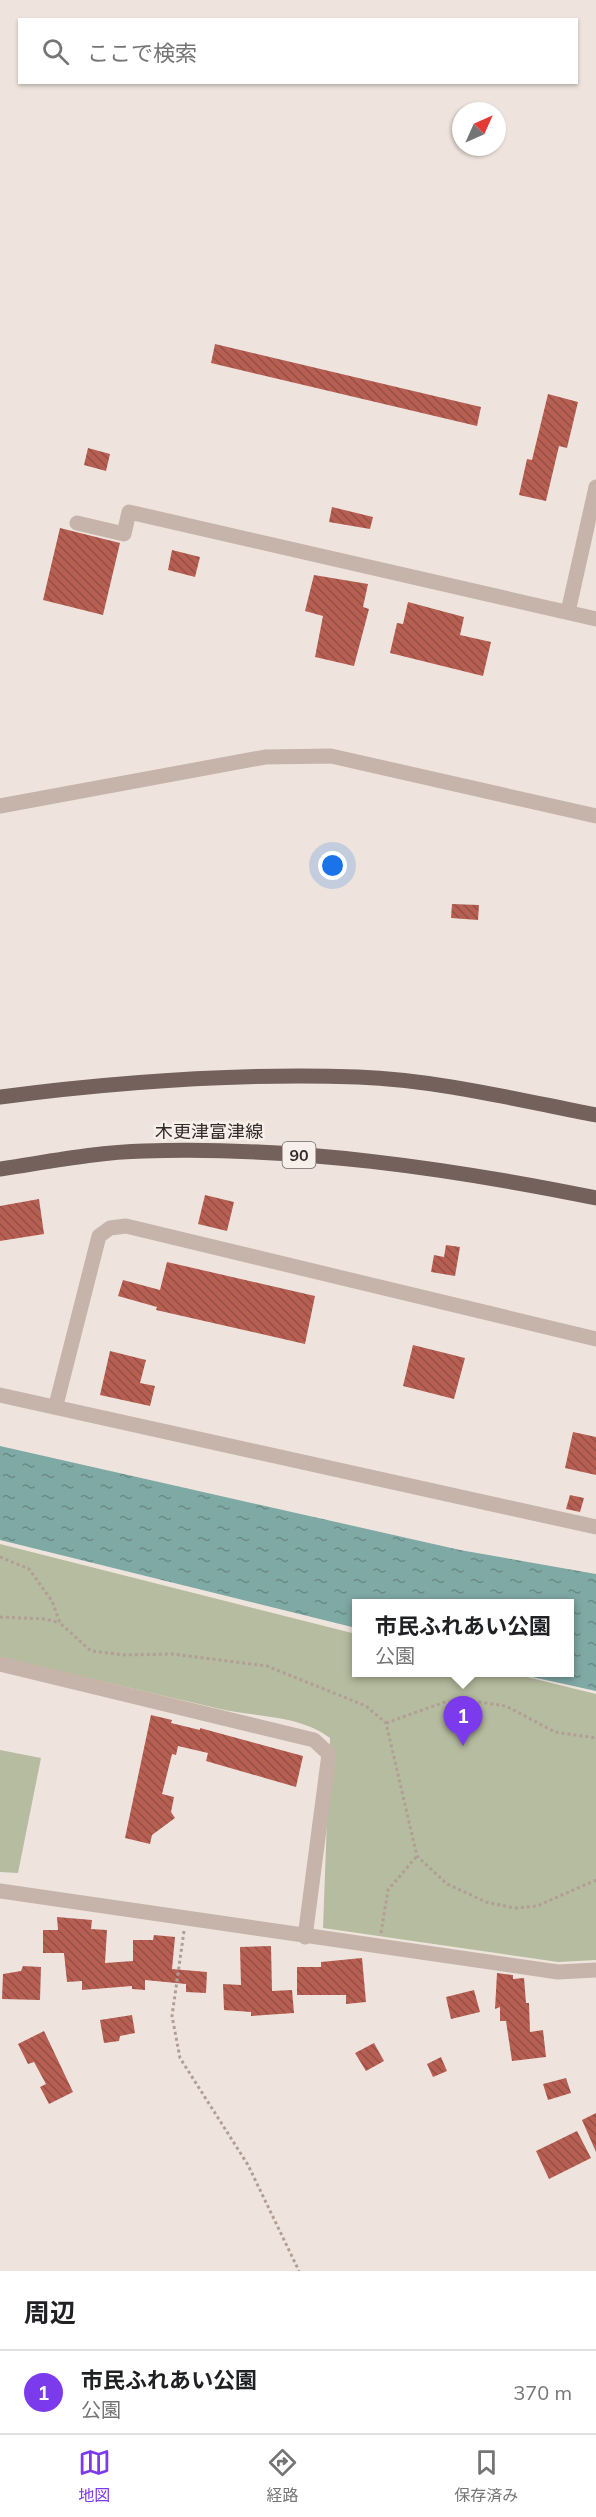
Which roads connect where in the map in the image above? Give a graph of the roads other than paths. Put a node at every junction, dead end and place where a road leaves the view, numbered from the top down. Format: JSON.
{"nodes":[{"id":1,"x":596,"y":487,"type":"edge"},
{"id":2,"x":77,"y":523,"type":"dead end"},
{"id":3,"x":568,"y":612,"type":"junction"},
{"id":4,"x":596,"y":619,"type":"edge"},
{"id":5,"x":0,"y":806,"type":"edge"},
{"id":6,"x":596,"y":816,"type":"edge"},
{"id":7,"x":0,"y":1097,"type":"edge"},
{"id":8,"x":596,"y":1115,"type":"edge"},
{"id":9,"x":0,"y":1170,"type":"edge"},
{"id":10,"x":596,"y":1198,"type":"edge"},
{"id":11,"x":596,"y":1339,"type":"edge"},
{"id":12,"x":0,"y":1395,"type":"edge"},
{"id":13,"x":56,"y":1405,"type":"junction"},
{"id":14,"x":596,"y":1527,"type":"edge"},
{"id":15,"x":0,"y":1664,"type":"edge"},
{"id":16,"x":0,"y":1892,"type":"edge"},
{"id":17,"x":305,"y":1937,"type":"junction"},
{"id":18,"x":596,"y":1970,"type":"edge"}],
"edges":[{"from":1,"to":3,"type":"street"},
{"from":2,"to":3,"type":"street"},
{"from":3,"to":4,"type":"street"},
{"from":5,"to":6,"type":"street"},
{"from":7,"to":8,"type":"main road"},
{"from":9,"to":10,"type":"main road","name":"木更津富津線","number":"90"},
{"from":11,"to":13,"type":"street"},
{"from":12,"to":13,"type":"street"},
{"from":13,"to":14,"type":"street"},
{"from":15,"to":17,"type":"street"},
{"from":16,"to":17,"type":"street"},
{"from":17,"to":18,"type":"street"}]}
